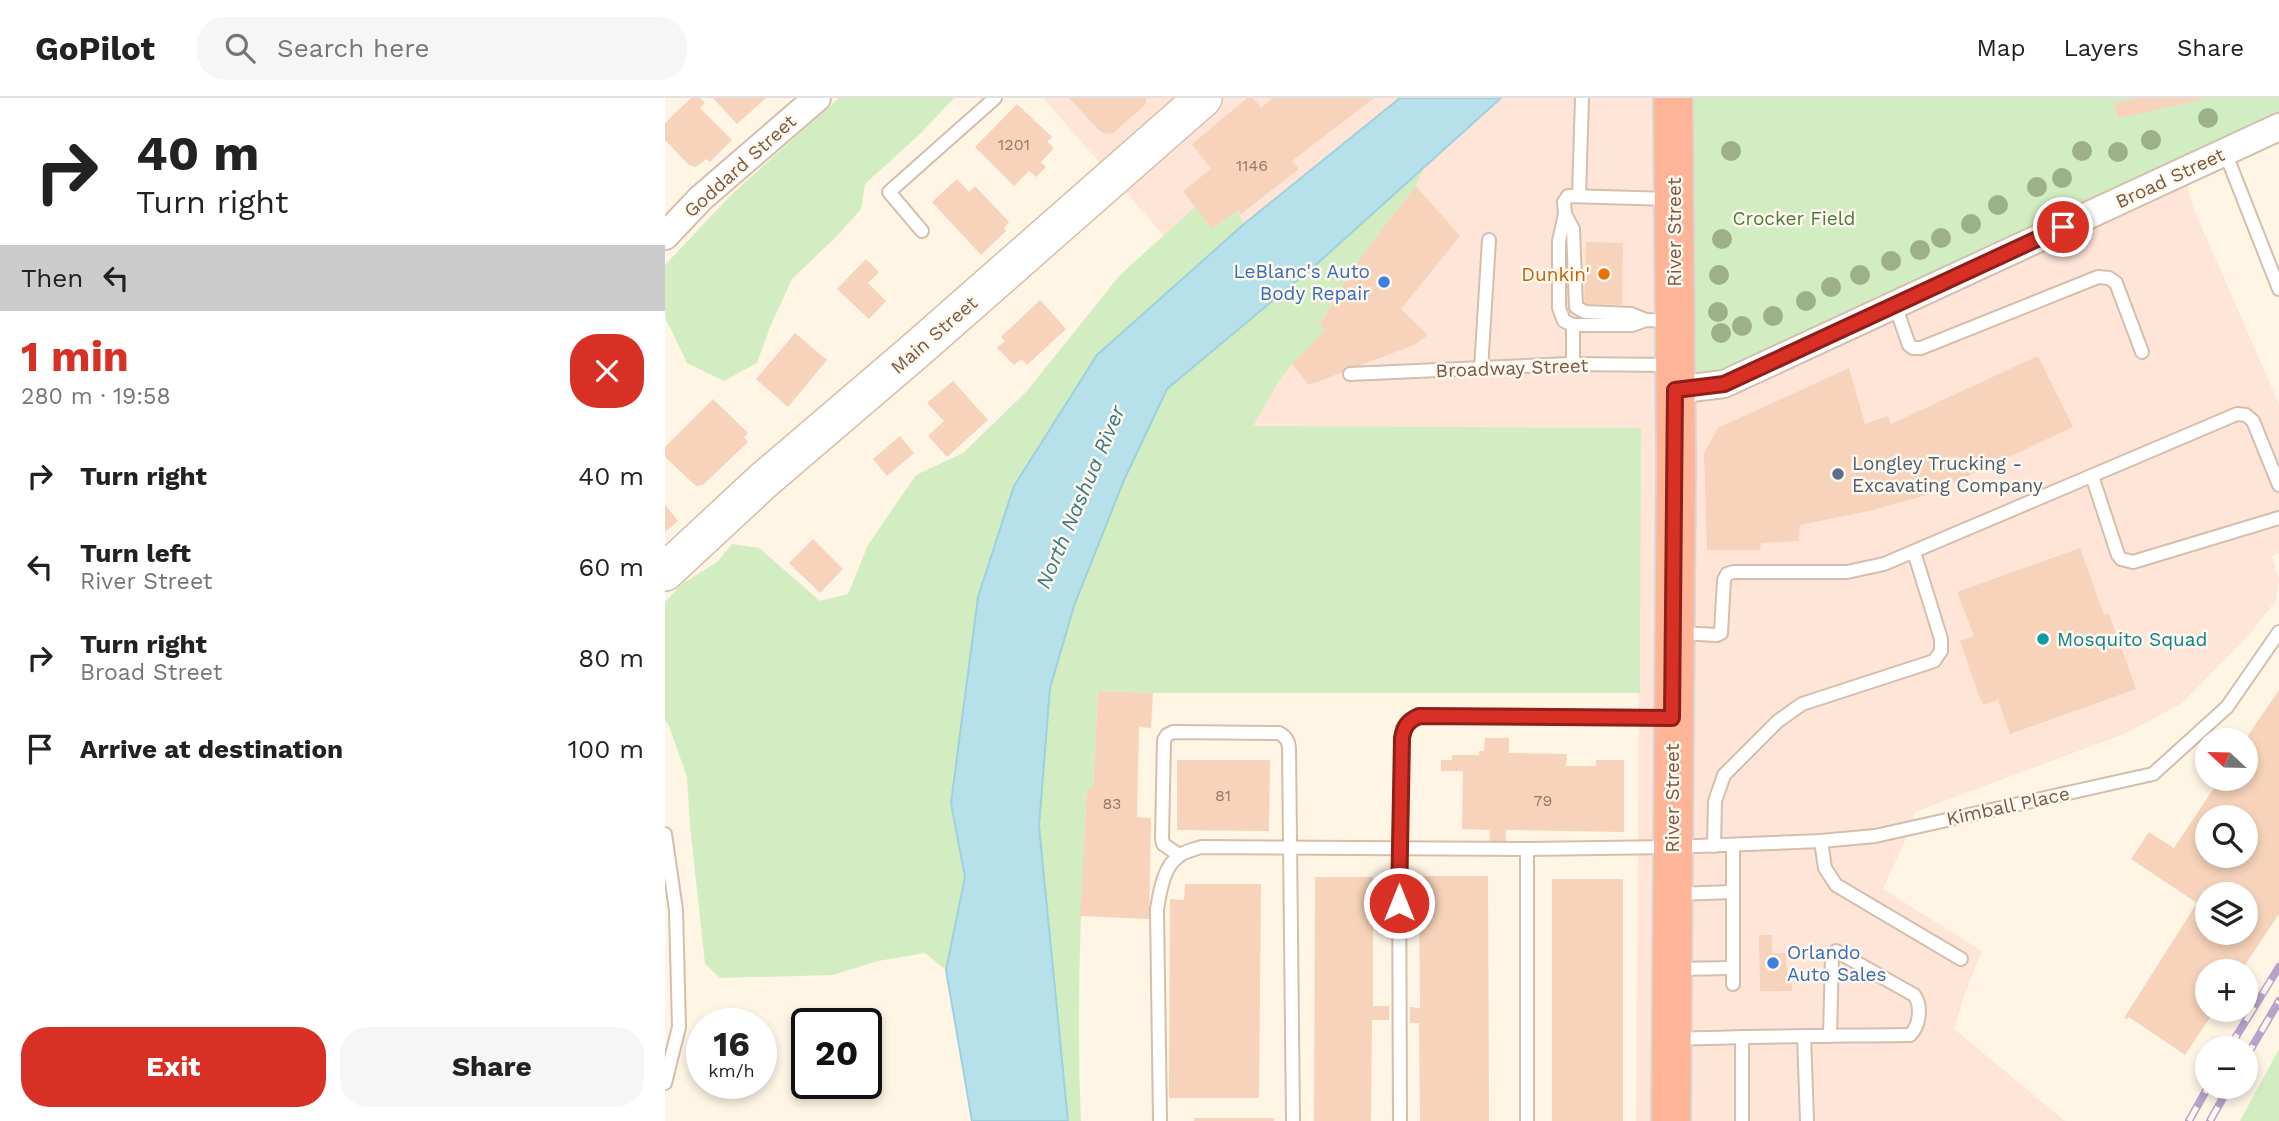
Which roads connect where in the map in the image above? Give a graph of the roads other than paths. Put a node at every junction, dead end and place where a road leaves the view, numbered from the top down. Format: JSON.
{"nodes":[{"id":1,"x":817,"y":98,"type":"edge"},
{"id":2,"x":995,"y":98,"type":"edge"},
{"id":3,"x":1203,"y":98,"type":"edge"},
{"id":4,"x":1582,"y":98,"type":"edge"},
{"id":5,"x":1673,"y":98,"type":"edge"},
{"id":6,"x":2279,"y":127,"type":"edge"},
{"id":7,"x":2225,"y":152,"type":"junction"},
{"id":8,"x":1579,"y":195,"type":"junction"},
{"id":9,"x":1674,"y":199,"type":"junction"},
{"id":10,"x":1565,"y":214,"type":"junction"},
{"id":11,"x":922,"y":231,"type":"dead end"},
{"id":12,"x":665,"y":236,"type":"edge"},
{"id":13,"x":1489,"y":240,"type":"dead end"},
{"id":14,"x":2279,"y":289,"type":"edge"},
{"id":15,"x":1895,"y":305,"type":"junction"},
{"id":16,"x":1660,"y":320,"type":"junction"},
{"id":17,"x":1573,"y":325,"type":"junction"},
{"id":18,"x":2142,"y":352,"type":"dead end"},
{"id":19,"x":1573,"y":365,"type":"junction"},
{"id":20,"x":1481,"y":369,"type":"junction"},
{"id":21,"x":1350,"y":374,"type":"dead end"},
{"id":22,"x":1675,"y":377,"type":"junction"},
{"id":23,"x":2092,"y":476,"type":"junction"},
{"id":24,"x":2279,"y":485,"type":"edge"},
{"id":25,"x":2279,"y":518,"type":"edge"},
{"id":26,"x":1913,"y":552,"type":"junction"},
{"id":27,"x":665,"y":572,"type":"edge"},
{"id":28,"x":2279,"y":632,"type":"edge"},
{"id":29,"x":1674,"y":633,"type":"junction"},
{"id":30,"x":1672,"y":718,"type":"junction"},
{"id":31,"x":665,"y":834,"type":"edge"},
{"id":32,"x":1821,"y":841,"type":"junction"},
{"id":33,"x":1733,"y":845,"type":"junction"},
{"id":34,"x":1714,"y":846,"type":"junction"},
{"id":35,"x":1672,"y":847,"type":"junction"},
{"id":36,"x":1291,"y":848,"type":"junction"},
{"id":37,"x":1399,"y":849,"type":"junction"},
{"id":38,"x":1527,"y":849,"type":"junction"},
{"id":39,"x":1179,"y":855,"type":"junction"},
{"id":40,"x":1733,"y":892,"type":"junction"},
{"id":41,"x":1672,"y":895,"type":"junction"},
{"id":42,"x":1961,"y":959,"type":"dead end"},
{"id":43,"x":1672,"y":968,"type":"junction"},
{"id":44,"x":1732,"y":968,"type":"junction"},
{"id":45,"x":1733,"y":984,"type":"dead end"},
{"id":46,"x":1830,"y":1035,"type":"junction"},
{"id":47,"x":1804,"y":1036,"type":"junction"},
{"id":48,"x":1742,"y":1037,"type":"junction"},
{"id":49,"x":1671,"y":1039,"type":"junction"},
{"id":50,"x":665,"y":1083,"type":"edge"},
{"id":51,"x":1160,"y":1121,"type":"edge"},
{"id":52,"x":1293,"y":1121,"type":"edge"},
{"id":53,"x":1400,"y":1121,"type":"edge"},
{"id":54,"x":1527,"y":1121,"type":"edge"},
{"id":55,"x":1671,"y":1121,"type":"edge"},
{"id":56,"x":1742,"y":1121,"type":"edge"},
{"id":57,"x":1807,"y":1121,"type":"edge"}],
"edges":[{"from":1,"to":12,"type":"street","name":"Goddard Street"},
{"from":2,"to":11,"type":"lane"},
{"from":3,"to":27,"type":"main road","name":"Main Street"},
{"from":4,"to":8,"type":"lane"},
{"from":5,"to":9,"type":"highway","name":"River Street"},
{"from":6,"to":7,"type":"street","name":"Broad Street"},
{"from":7,"to":14,"type":"lane"},
{"from":7,"to":15,"type":"street","name":"Broad Street"},
{"from":8,"to":9,"type":"lane"},
{"from":8,"to":10,"type":"lane"},
{"from":9,"to":16,"type":"highway","name":"River Street"},
{"from":10,"to":16,"type":"lane"},
{"from":10,"to":17,"type":"lane"},
{"from":13,"to":20,"type":"lane"},
{"from":15,"to":18,"type":"lane"},
{"from":15,"to":22,"type":"street","name":"Broad Street"},
{"from":16,"to":17,"type":"lane"},
{"from":16,"to":22,"type":"highway","name":"River Street"},
{"from":17,"to":19,"type":"lane"},
{"from":19,"to":20,"type":"lane","name":"Broadway Street"},
{"from":19,"to":22,"type":"lane","name":"Broadway Street"},
{"from":20,"to":21,"type":"lane","name":"Broadway Street"},
{"from":22,"to":29,"type":"highway","name":"River Street"},
{"from":23,"to":24,"type":"lane"},
{"from":23,"to":25,"type":"lane"},
{"from":23,"to":26,"type":"lane"},
{"from":26,"to":29,"type":"lane"},
{"from":26,"to":34,"type":"lane"},
{"from":28,"to":32,"type":"lane","name":"Kimball Place"},
{"from":29,"to":30,"type":"highway","name":"River Street"},
{"from":30,"to":35,"type":"highway","name":"River Street"},
{"from":30,"to":37,"type":"lane"},
{"from":31,"to":50,"type":"lane"},
{"from":32,"to":33,"type":"lane","name":"Kimball Place"},
{"from":32,"to":42,"type":"lane"},
{"from":33,"to":34,"type":"lane","name":"Kimball Place"},
{"from":33,"to":40,"type":"lane"},
{"from":34,"to":35,"type":"lane","name":"Kimball Place"},
{"from":35,"to":38,"type":"lane","name":"Kimball Place"},
{"from":35,"to":41,"type":"highway","name":"River Street"},
{"from":36,"to":37,"type":"lane","name":"Kimball Place"},
{"from":36,"to":39,"type":"lane","name":"Kimball Place"},
{"from":36,"to":39,"type":"lane"},
{"from":36,"to":52,"type":"lane"},
{"from":37,"to":38,"type":"lane","name":"Kimball Place"},
{"from":37,"to":53,"type":"lane"},
{"from":38,"to":54,"type":"lane"},
{"from":39,"to":51,"type":"lane"},
{"from":40,"to":41,"type":"lane"},
{"from":40,"to":44,"type":"lane"},
{"from":41,"to":43,"type":"highway","name":"River Street"},
{"from":43,"to":44,"type":"lane"},
{"from":43,"to":49,"type":"highway","name":"River Street"},
{"from":44,"to":45,"type":"lane"},
{"from":46,"to":46,"type":"lane"},
{"from":46,"to":47,"type":"lane"},
{"from":47,"to":48,"type":"lane"},
{"from":47,"to":57,"type":"lane"},
{"from":48,"to":49,"type":"lane"},
{"from":48,"to":56,"type":"lane"},
{"from":49,"to":55,"type":"highway","name":"River Street"}]}
